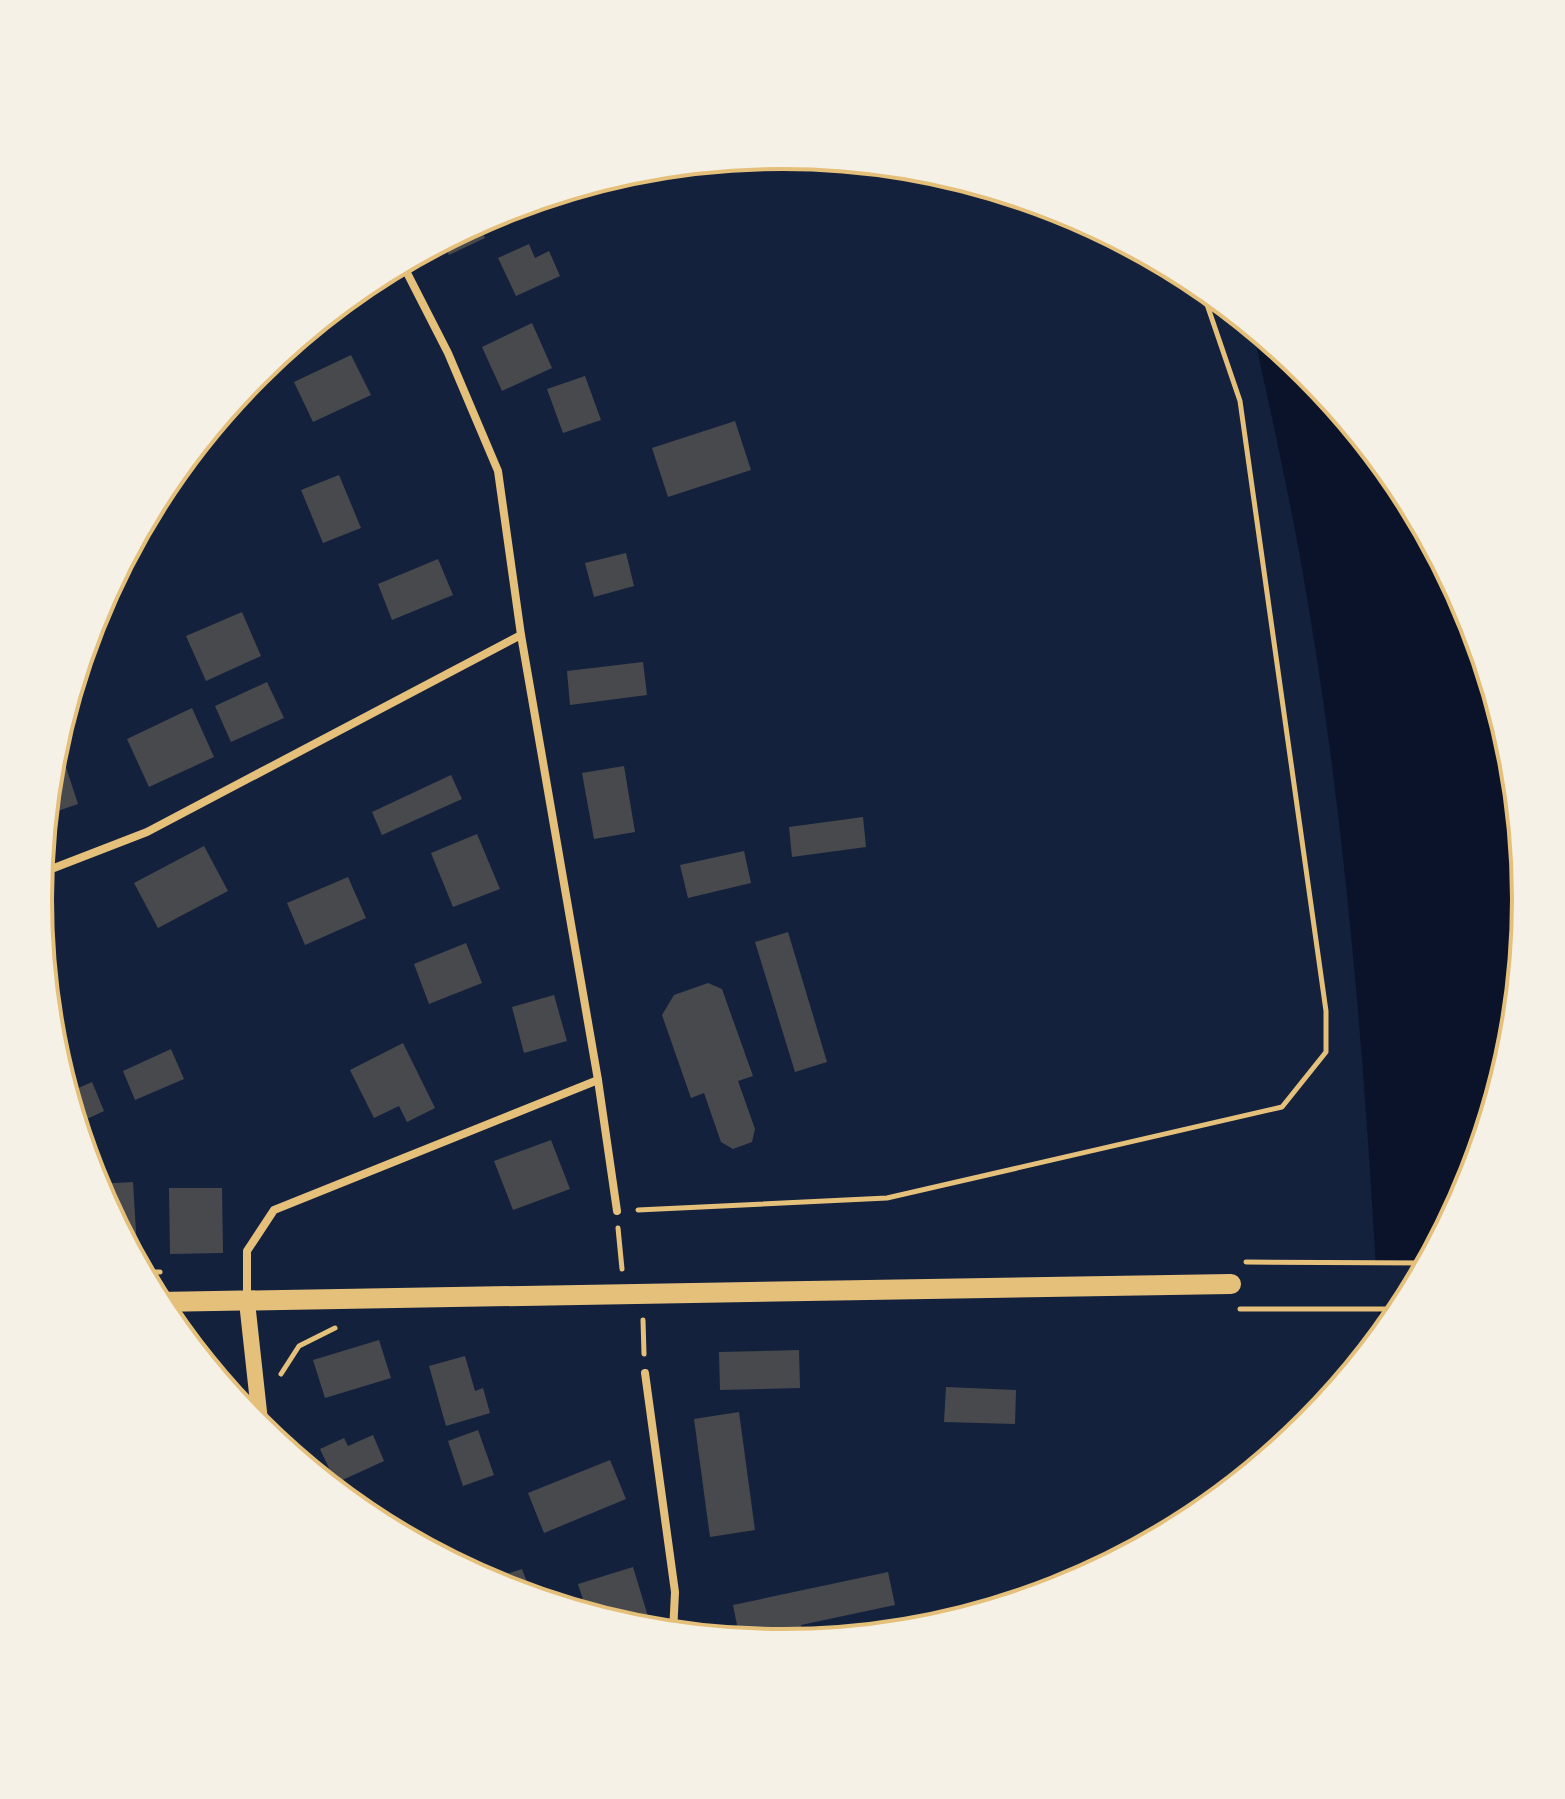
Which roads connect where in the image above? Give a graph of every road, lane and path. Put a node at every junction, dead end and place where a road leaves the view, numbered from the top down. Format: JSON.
{"nodes":[{"id":1,"x":407,"y":273,"type":"edge"},
{"id":2,"x":1208,"y":306,"type":"edge"},
{"id":3,"x":521,"y":635,"type":"junction"},
{"id":4,"x":53,"y":868,"type":"edge"},
{"id":5,"x":598,"y":1080,"type":"junction"},
{"id":6,"x":617,"y":1211,"type":"junction"},
{"id":7,"x":1230,"y":1262,"type":"dead end"},
{"id":8,"x":1416,"y":1263,"type":"edge"},
{"id":9,"x":622,"y":1270,"type":"dead end"},
{"id":10,"x":1231,"y":1284,"type":"dead end"},
{"id":11,"x":173,"y":1302,"type":"edge"},
{"id":12,"x":247,"y":1302,"type":"junction"},
{"id":13,"x":1231,"y":1309,"type":"dead end"},
{"id":14,"x":1387,"y":1309,"type":"edge"},
{"id":15,"x":643,"y":1315,"type":"dead end"},
{"id":16,"x":340,"y":1326,"type":"dead end"},
{"id":17,"x":645,"y":1373,"type":"joint"},
{"id":18,"x":279,"y":1378,"type":"dead end"},
{"id":19,"x":259,"y":1408,"type":"edge"},
{"id":20,"x":674,"y":1622,"type":"edge"}],
"edges":[{"from":1,"to":3,"type":"street"},
{"from":2,"to":6,"type":"path"},
{"from":3,"to":4,"type":"street"},
{"from":3,"to":5,"type":"street"},
{"from":5,"to":6,"type":"street"},
{"from":5,"to":12,"type":"street"},
{"from":6,"to":9,"type":"path"},
{"from":7,"to":8,"type":"path"},
{"from":10,"to":12,"type":"main road"},
{"from":11,"to":12,"type":"main road"},
{"from":12,"to":19,"type":"main road"},
{"from":13,"to":14,"type":"path"},
{"from":15,"to":17,"type":"path"},
{"from":16,"to":18,"type":"path"},
{"from":17,"to":20,"type":"street"}]}
